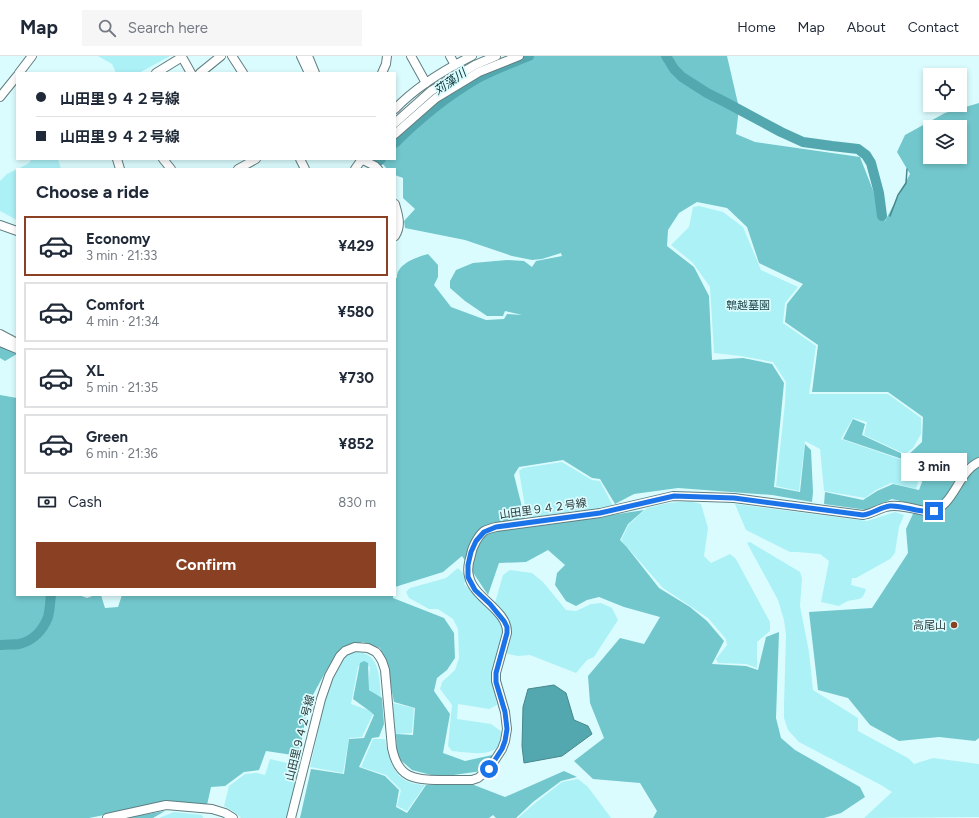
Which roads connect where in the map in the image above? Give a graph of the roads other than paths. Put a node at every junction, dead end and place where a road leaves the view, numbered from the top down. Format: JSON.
{"nodes":[{"id":1,"x":32,"y":56,"type":"edge"},
{"id":2,"x":222,"y":56,"type":"edge"},
{"id":3,"x":232,"y":56,"type":"edge"},
{"id":4,"x":301,"y":56,"type":"edge"},
{"id":5,"x":308,"y":56,"type":"edge"},
{"id":6,"x":387,"y":56,"type":"edge"},
{"id":7,"x":411,"y":56,"type":"edge"},
{"id":8,"x":450,"y":56,"type":"edge"},
{"id":9,"x":472,"y":56,"type":"edge"},
{"id":10,"x":496,"y":56,"type":"edge"},
{"id":11,"x":519,"y":56,"type":"edge"},
{"id":12,"x":455,"y":65,"type":"junction"},
{"id":13,"x":20,"y":72,"type":"edge"},
{"id":14,"x":158,"y":72,"type":"edge"},
{"id":15,"x":190,"y":72,"type":"edge"},
{"id":16,"x":201,"y":72,"type":"edge"},
{"id":17,"x":242,"y":72,"type":"edge"},
{"id":18,"x":309,"y":72,"type":"edge"},
{"id":19,"x":315,"y":72,"type":"edge"},
{"id":20,"x":382,"y":72,"type":"edge"},
{"id":21,"x":16,"y":77,"type":"edge"},
{"id":22,"x":426,"y":83,"type":"junction"},
{"id":23,"x":0,"y":97,"type":"edge"},
{"id":24,"x":396,"y":105,"type":"edge"},
{"id":25,"x":396,"y":122,"type":"edge"},
{"id":26,"x":396,"y":133,"type":"edge"},
{"id":27,"x":164,"y":160,"type":"edge"},
{"id":28,"x":253,"y":160,"type":"edge"},
{"id":29,"x":365,"y":161,"type":"edge"},
{"id":30,"x":240,"y":165,"type":"edge"},
{"id":31,"x":170,"y":168,"type":"edge"},
{"id":32,"x":356,"y":168,"type":"edge"},
{"id":33,"x":376,"y":168,"type":"edge"},
{"id":34,"x":396,"y":208,"type":"edge"},
{"id":35,"x":0,"y":225,"type":"edge"},
{"id":36,"x":16,"y":231,"type":"edge"},
{"id":37,"x":396,"y":235,"type":"edge"},
{"id":38,"x":0,"y":334,"type":"edge"},
{"id":39,"x":0,"y":342,"type":"edge"},
{"id":40,"x":16,"y":342,"type":"edge"},
{"id":41,"x":16,"y":349,"type":"edge"},
{"id":42,"x":979,"y":462,"type":"edge"},
{"id":43,"x":107,"y":818,"type":"edge"},
{"id":44,"x":233,"y":818,"type":"edge"},
{"id":45,"x":291,"y":818,"type":"edge"}],
"edges":[{"from":1,"to":13,"type":"street"},
{"from":2,"to":16,"type":"street"},
{"from":3,"to":17,"type":"street"},
{"from":4,"to":18,"type":"street"},
{"from":5,"to":19,"type":"street"},
{"from":6,"to":20,"type":"street"},
{"from":7,"to":22,"type":"street"},
{"from":8,"to":12,"type":"street"},
{"from":9,"to":12,"type":"street"},
{"from":10,"to":25,"type":"street"},
{"from":11,"to":26,"type":"street"},
{"from":12,"to":22,"type":"street"},
{"from":14,"to":15,"type":"street"},
{"from":21,"to":23,"type":"street"},
{"from":22,"to":24,"type":"street"},
{"from":27,"to":31,"type":"street"},
{"from":28,"to":30,"type":"street"},
{"from":29,"to":32,"type":"street"},
{"from":29,"to":33,"type":"street"},
{"from":34,"to":37,"type":"street"},
{"from":35,"to":36,"type":"street"},
{"from":38,"to":40,"type":"street"},
{"from":39,"to":41,"type":"street"},
{"from":42,"to":45,"type":"street","name":"山田里９４２号線"},
{"from":43,"to":44,"type":"street"}]}
